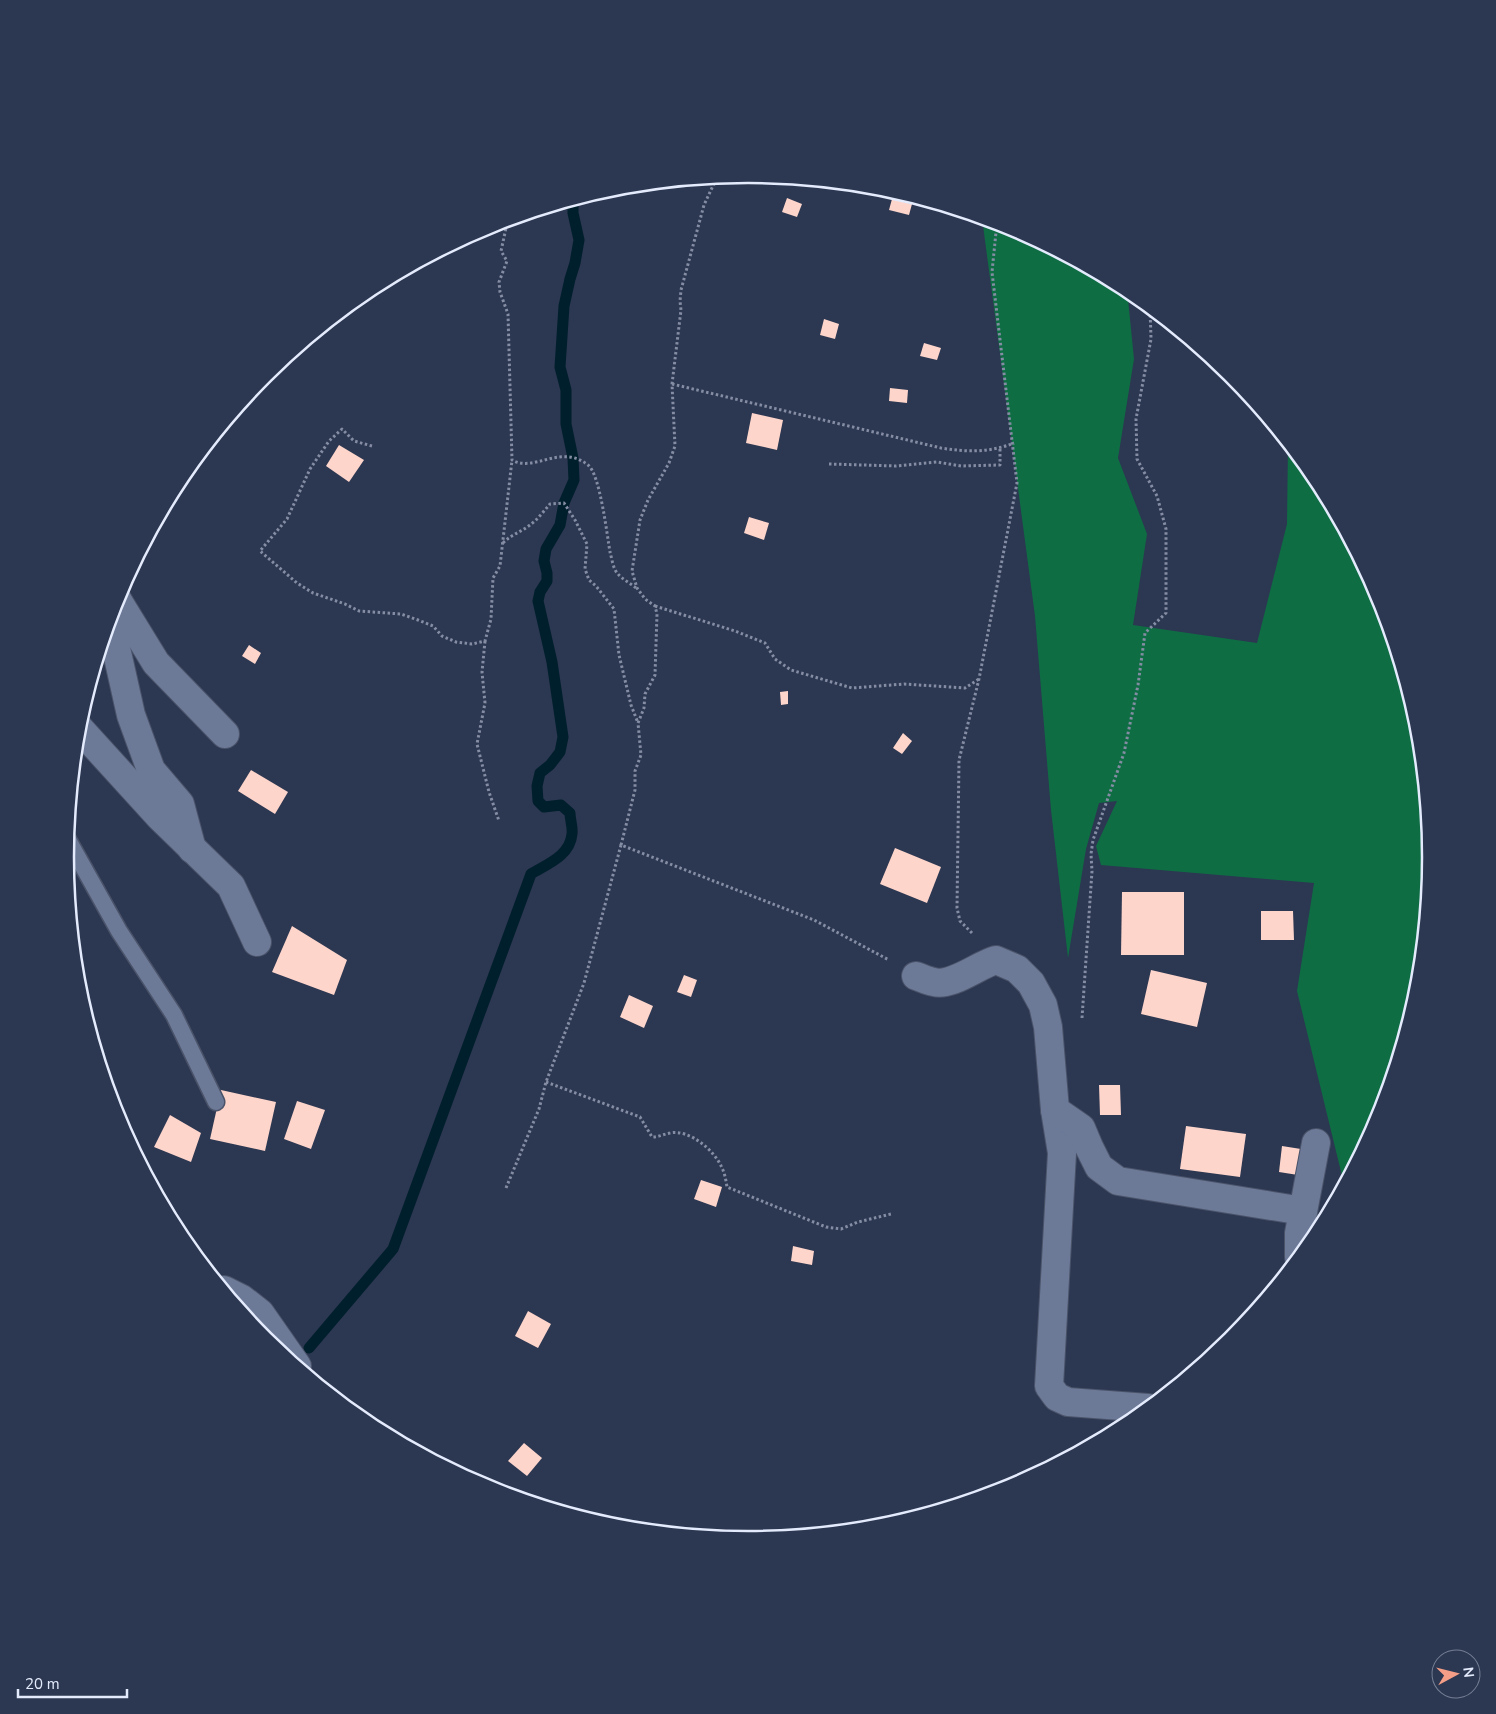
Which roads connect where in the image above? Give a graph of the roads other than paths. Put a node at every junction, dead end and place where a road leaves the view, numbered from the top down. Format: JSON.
{"nodes":[{"id":1,"x":122,"y":607,"type":"edge"},
{"id":2,"x":117,"y":622,"type":"edge"},
{"id":3,"x":225,"y":734,"type":"dead end"},
{"id":4,"x":85,"y":735,"type":"edge"},
{"id":5,"x":192,"y":849,"type":"junction"},
{"id":6,"x":74,"y":851,"type":"edge"},
{"id":7,"x":257,"y":942,"type":"dead end"},
{"id":8,"x":916,"y":976,"type":"road end"},
{"id":9,"x":216,"y":1102,"type":"dead end"},
{"id":10,"x":1056,"y":1110,"type":"junction"},
{"id":11,"x":1316,"y":1142,"type":"dead end"},
{"id":12,"x":1303,"y":1211,"type":"junction"},
{"id":13,"x":1299,"y":1245,"type":"edge"},
{"id":14,"x":236,"y":1296,"type":"edge"},
{"id":15,"x":282,"y":1345,"type":"edge"},
{"id":16,"x":1138,"y":1407,"type":"edge"}],
"edges":[{"from":1,"to":3,"type":"street"},
{"from":2,"to":5,"type":"street"},
{"from":4,"to":5,"type":"street"},
{"from":5,"to":7,"type":"street"},
{"from":6,"to":9,"type":"lane"},
{"from":8,"to":10,"type":"street"},
{"from":10,"to":12,"type":"street"},
{"from":10,"to":16,"type":"street"},
{"from":11,"to":12,"type":"street"},
{"from":12,"to":13,"type":"street"},
{"from":14,"to":15,"type":"street"}]}
